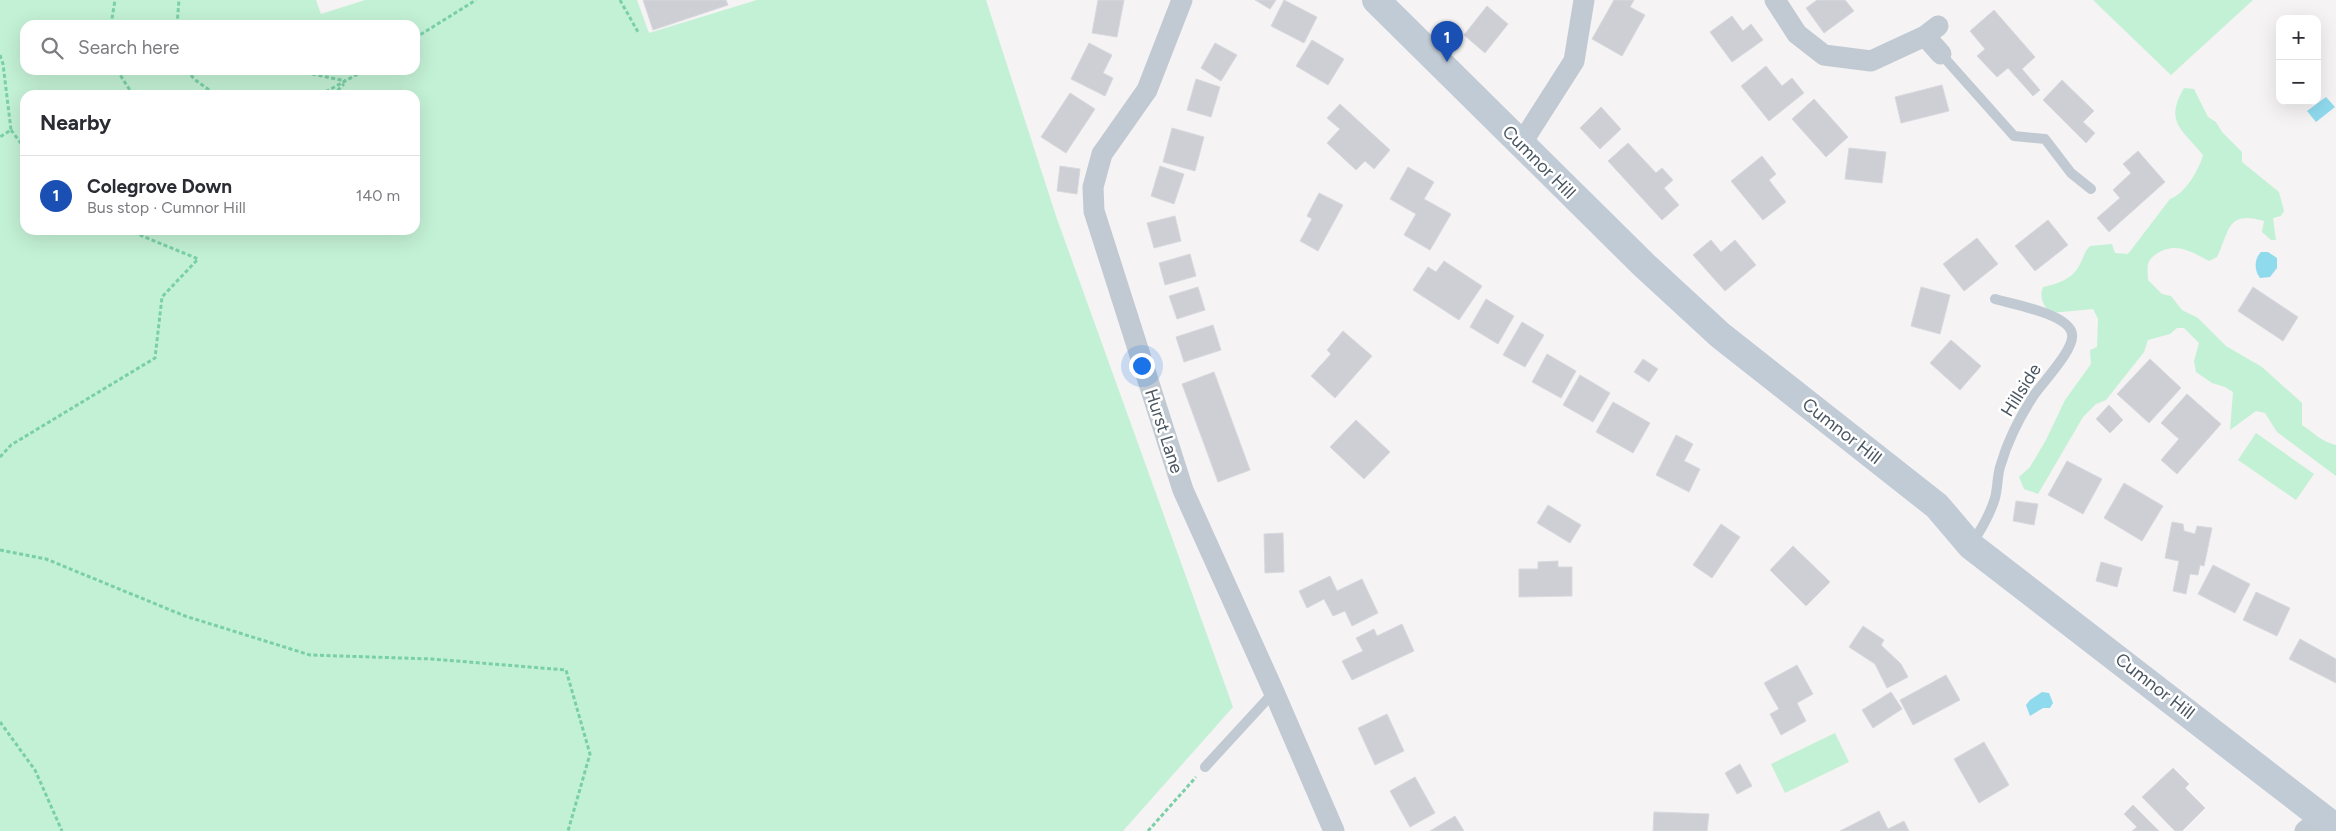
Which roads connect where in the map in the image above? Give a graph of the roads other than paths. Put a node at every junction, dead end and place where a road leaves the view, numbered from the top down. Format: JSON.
{"nodes":[{"id":1,"x":1182,"y":0,"type":"edge"},
{"id":2,"x":1376,"y":0,"type":"edge"},
{"id":3,"x":1584,"y":0,"type":"edge"},
{"id":4,"x":1775,"y":0,"type":"edge"},
{"id":5,"x":1941,"y":54,"type":"joint"},
{"id":6,"x":1521,"y":144,"type":"junction"},
{"id":7,"x":2091,"y":189,"type":"dead end"},
{"id":8,"x":1995,"y":299,"type":"dead end"},
{"id":9,"x":1970,"y":546,"type":"junction"},
{"id":10,"x":1274,"y":692,"type":"junction"},
{"id":11,"x":1205,"y":767,"type":"road end"},
{"id":12,"x":2321,"y":825,"type":"edge"},
{"id":13,"x":1334,"y":831,"type":"edge"}],
"edges":[{"from":1,"to":10,"type":"street","name":"Hurst Lane"},
{"from":2,"to":6,"type":"street","name":"Cumnor Hill"},
{"from":3,"to":6,"type":"street"},
{"from":4,"to":5,"type":"street"},
{"from":5,"to":7,"type":"lane"},
{"from":6,"to":9,"type":"street","name":"Cumnor Hill"},
{"from":8,"to":9,"type":"lane","name":"Hillside"},
{"from":9,"to":12,"type":"street","name":"Cumnor Hill"},
{"from":10,"to":11,"type":"lane"},
{"from":10,"to":13,"type":"street","name":"Hurst Lane"}]}
